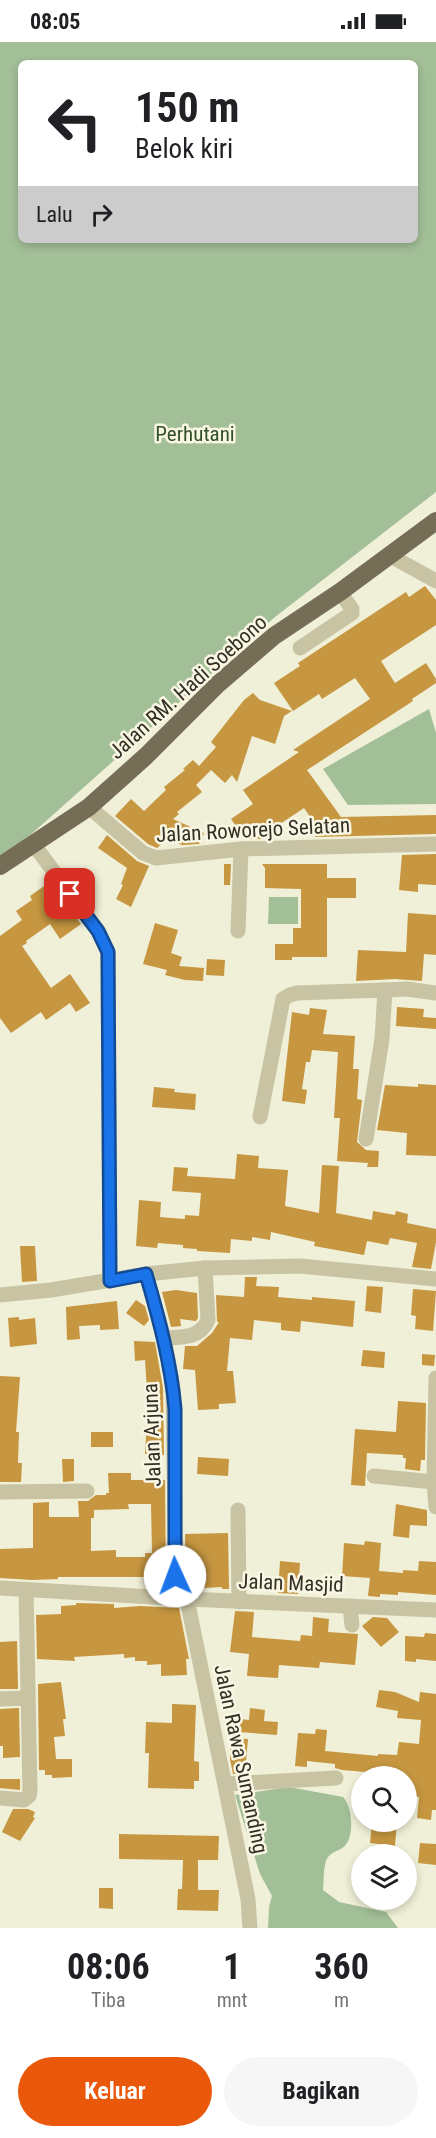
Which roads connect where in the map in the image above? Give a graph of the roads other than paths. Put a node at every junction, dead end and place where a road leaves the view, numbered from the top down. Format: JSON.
{"nodes":[{"id":1,"x":436,"y":521,"type":"edge"},
{"id":2,"x":389,"y":555,"type":"junction"},
{"id":3,"x":436,"y":581,"type":"edge"},
{"id":4,"x":340,"y":592,"type":"junction"},
{"id":5,"x":300,"y":648,"type":"dead end"},
{"id":6,"x":89,"y":807,"type":"junction"},
{"id":7,"x":436,"y":844,"type":"edge"},
{"id":8,"x":34,"y":845,"type":"junction"},
{"id":9,"x":241,"y":849,"type":"junction"},
{"id":10,"x":0,"y":866,"type":"edge"},
{"id":11,"x":238,"y":931,"type":"dead end"},
{"id":12,"x":385,"y":990,"type":"junction"},
{"id":13,"x":436,"y":993,"type":"edge"},
{"id":14,"x":261,"y":1117,"type":"dead end"},
{"id":15,"x":366,"y":1139,"type":"dead end"},
{"id":16,"x":205,"y":1268,"type":"junction"},
{"id":17,"x":146,"y":1274,"type":"junction"},
{"id":18,"x":436,"y":1280,"type":"edge"},
{"id":19,"x":110,"y":1281,"type":"junction"},
{"id":20,"x":0,"y":1295,"type":"edge"},
{"id":21,"x":164,"y":1338,"type":"junction"},
{"id":22,"x":436,"y":1378,"type":"edge"},
{"id":23,"x":435,"y":1474,"type":"edge"},
{"id":24,"x":374,"y":1476,"type":"dead end"},
{"id":25,"x":87,"y":1491,"type":"dead end"},
{"id":26,"x":0,"y":1492,"type":"edge"},
{"id":27,"x":436,"y":1507,"type":"edge"},
{"id":28,"x":238,"y":1510,"type":"dead end"},
{"id":29,"x":0,"y":1588,"type":"edge"},
{"id":30,"x":26,"y":1590,"type":"junction"},
{"id":31,"x":181,"y":1599,"type":"junction"},
{"id":32,"x":239,"y":1602,"type":"junction"},
{"id":33,"x":350,"y":1606,"type":"junction"},
{"id":34,"x":436,"y":1610,"type":"edge"},
{"id":35,"x":352,"y":1625,"type":"dead end"},
{"id":36,"x":28,"y":1698,"type":"junction"},
{"id":37,"x":0,"y":1699,"type":"edge"},
{"id":38,"x":336,"y":1778,"type":"dead end"},
{"id":39,"x":226,"y":1784,"type":"junction"},
{"id":40,"x":0,"y":1798,"type":"edge"},
{"id":41,"x":250,"y":1928,"type":"edge"}],
"edges":[{"from":1,"to":2,"type":"main road","name":"Jalan RM. Hadi Soebono"},
{"from":2,"to":3,"type":"street"},
{"from":2,"to":4,"type":"main road","name":"Jalan RM. Hadi Soebono"},
{"from":4,"to":5,"type":"street"},
{"from":4,"to":6,"type":"main road","name":"Jalan RM. Hadi Soebono"},
{"from":6,"to":8,"type":"main road","name":"Jalan RM. Hadi Soebono"},
{"from":6,"to":9,"type":"street","name":"Jalan Roworejo Selatan"},
{"from":7,"to":9,"type":"street","name":"Jalan Roworejo Selatan"},
{"from":8,"to":10,"type":"main road","name":"Jalan RM. Hadi Soebono"},
{"from":8,"to":19,"type":"street"},
{"from":9,"to":11,"type":"street"},
{"from":12,"to":13,"type":"street"},
{"from":12,"to":14,"type":"street"},
{"from":12,"to":15,"type":"street"},
{"from":16,"to":17,"type":"street"},
{"from":16,"to":18,"type":"street"},
{"from":16,"to":21,"type":"street"},
{"from":17,"to":19,"type":"street"},
{"from":17,"to":21,"type":"street","name":"Jalan Arjuna"},
{"from":19,"to":20,"type":"street"},
{"from":21,"to":31,"type":"street","name":"Jalan Arjuna"},
{"from":22,"to":23,"type":"street"},
{"from":23,"to":24,"type":"street"},
{"from":23,"to":27,"type":"street"},
{"from":25,"to":26,"type":"street"},
{"from":28,"to":32,"type":"street"},
{"from":29,"to":30,"type":"street","name":"Jalan Masjid"},
{"from":30,"to":31,"type":"street","name":"Jalan Masjid"},
{"from":30,"to":36,"type":"street"},
{"from":31,"to":32,"type":"street","name":"Jalan Masjid"},
{"from":31,"to":39,"type":"street","name":"Jalan Rawa Sumanding"},
{"from":32,"to":33,"type":"street","name":"Jalan Masjid"},
{"from":33,"to":34,"type":"street","name":"Jalan Masjid"},
{"from":33,"to":35,"type":"street"},
{"from":36,"to":37,"type":"street"},
{"from":36,"to":40,"type":"street"},
{"from":38,"to":39,"type":"street"},
{"from":39,"to":41,"type":"street","name":"Jalan Rawa Sumanding"}]}
